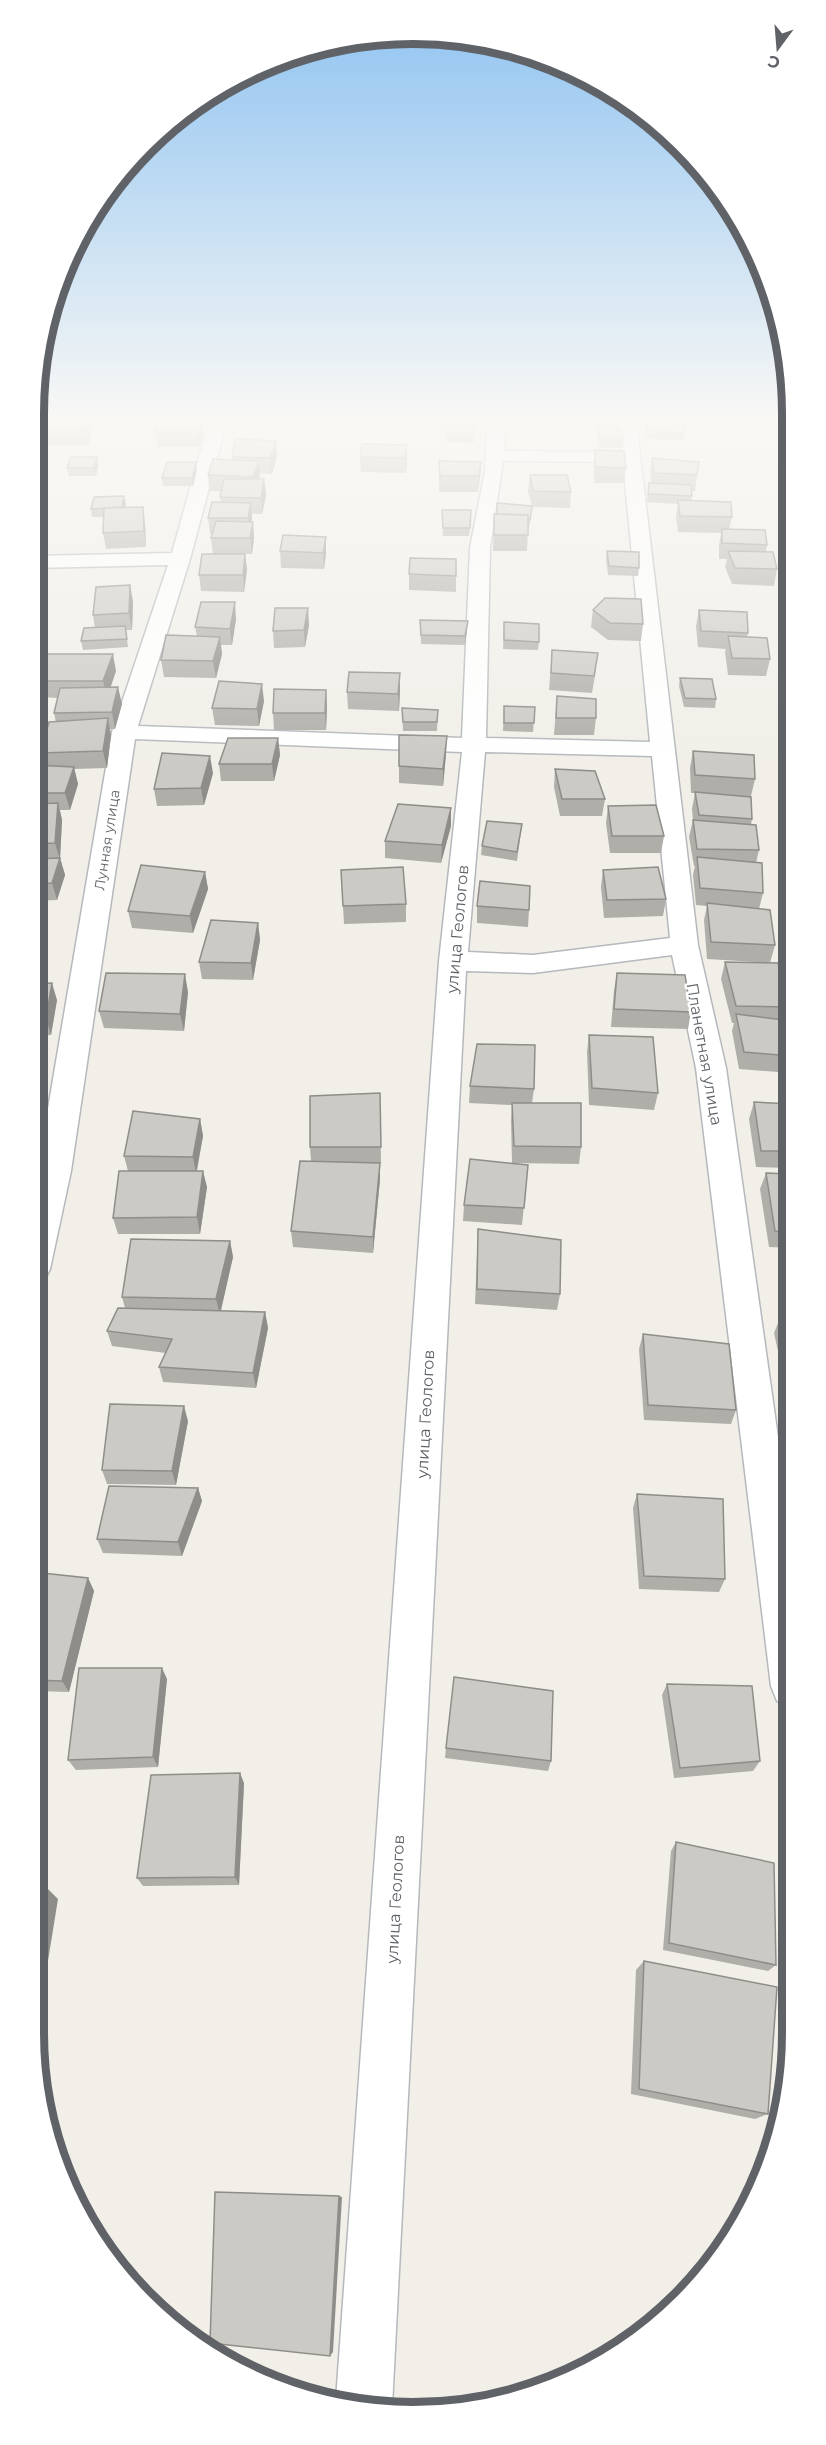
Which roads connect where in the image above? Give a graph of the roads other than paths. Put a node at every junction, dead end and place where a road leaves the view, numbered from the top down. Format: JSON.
{"nodes":[{"id":1,"x":187,"y":535,"type":"edge"},
{"id":2,"x":483,"y":535,"type":"edge"},
{"id":3,"x":640,"y":535,"type":"edge"},
{"id":4,"x":180,"y":559,"type":"junction"},
{"id":5,"x":43,"y":562,"type":"edge"},
{"id":6,"x":124,"y":732,"type":"junction"},
{"id":7,"x":474,"y":745,"type":"junction"},
{"id":8,"x":663,"y":749,"type":"junction"},
{"id":9,"x":684,"y":945,"type":"junction"},
{"id":10,"x":453,"y":962,"type":"junction"},
{"id":11,"x":43,"y":1225,"type":"edge"},
{"id":12,"x":782,"y":1610,"type":"edge"},
{"id":13,"x":365,"y":2398,"type":"edge"}],
"edges":[{"from":1,"to":4,"type":"street","name":"Лунная улица"},
{"from":2,"to":7,"type":"street","name":"улица Геологов"},
{"from":3,"to":8,"type":"street","name":"Планетная улица"},
{"from":4,"to":5,"type":"street"},
{"from":4,"to":6,"type":"street","name":"Лунная улица"},
{"from":6,"to":7,"type":"street"},
{"from":6,"to":11,"type":"street","name":"Лунная улица"},
{"from":7,"to":8,"type":"street"},
{"from":7,"to":10,"type":"street","name":"улица Геологов"},
{"from":8,"to":9,"type":"street","name":"Планетная улица"},
{"from":9,"to":10,"type":"street"},
{"from":9,"to":12,"type":"street","name":"Планетная улица"},
{"from":10,"to":13,"type":"street","name":"улица Геологов"}]}
